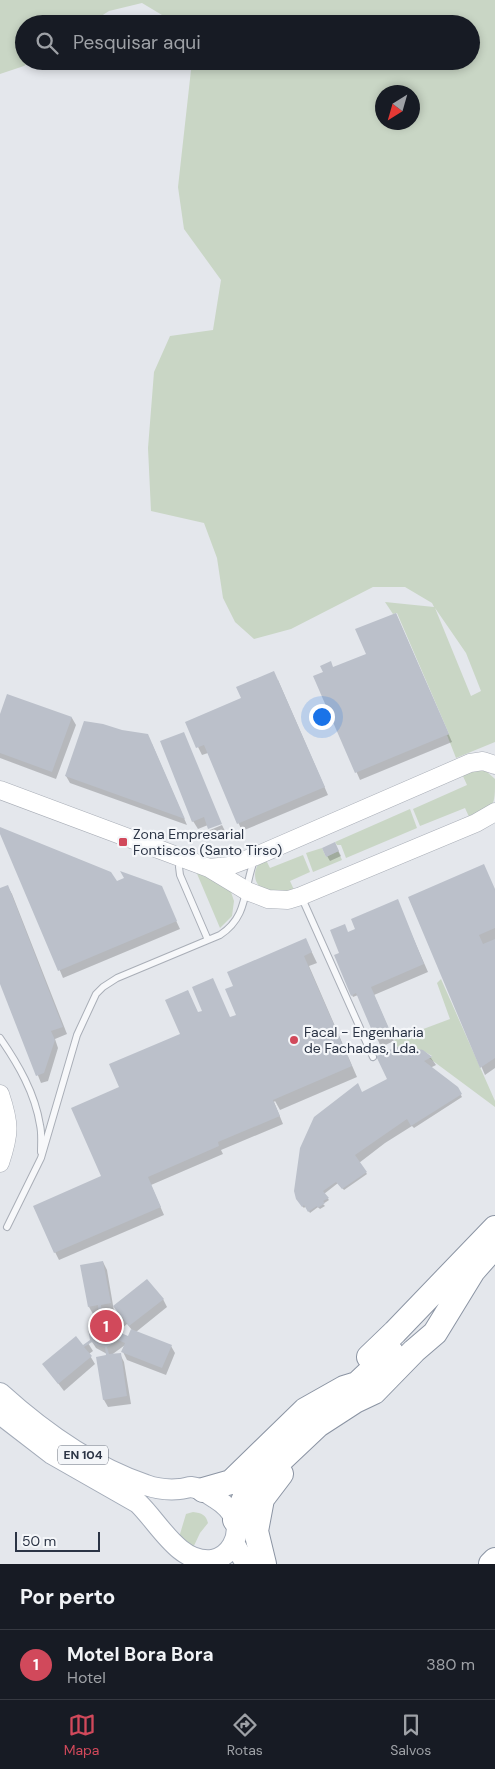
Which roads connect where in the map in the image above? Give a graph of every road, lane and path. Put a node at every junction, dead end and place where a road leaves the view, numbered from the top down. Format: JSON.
{"nodes":[{"id":1,"x":495,"y":765,"type":"edge"},
{"id":2,"x":0,"y":790,"type":"edge"},
{"id":3,"x":495,"y":812,"type":"edge"},
{"id":4,"x":256,"y":856,"type":"junction"},
{"id":5,"x":181,"y":857,"type":"junction"},
{"id":6,"x":210,"y":868,"type":"junction"},
{"id":7,"x":248,"y":891,"type":"junction"},
{"id":8,"x":301,"y":896,"type":"junction"},
{"id":9,"x":208,"y":940,"type":"junction"},
{"id":10,"x":0,"y":1038,"type":"edge"},
{"id":11,"x":373,"y":1057,"type":"dead end"},
{"id":12,"x":0,"y":1094,"type":"edge"},
{"id":13,"x":42,"y":1158,"type":"junction"},
{"id":14,"x":0,"y":1163,"type":"edge"},
{"id":15,"x":7,"y":1227,"type":"dead end"},
{"id":16,"x":495,"y":1228,"type":"edge"},
{"id":17,"x":495,"y":1246,"type":"edge"},
{"id":18,"x":0,"y":1393,"type":"edge"},
{"id":19,"x":349,"y":1394,"type":"junction"},
{"id":20,"x":0,"y":1414,"type":"edge"},
{"id":21,"x":318,"y":1425,"type":"junction"},
{"id":22,"x":180,"y":1489,"type":"junction"},
{"id":23,"x":203,"y":1490,"type":"junction"},
{"id":24,"x":235,"y":1520,"type":"junction"},
{"id":25,"x":161,"y":1528,"type":"junction"},
{"id":26,"x":234,"y":1543,"type":"junction"},
{"id":27,"x":495,"y":1560,"type":"edge"},
{"id":28,"x":208,"y":1562,"type":"edge"},
{"id":29,"x":246,"y":1564,"type":"edge"},
{"id":30,"x":264,"y":1564,"type":"edge"},
{"id":31,"x":493,"y":1564,"type":"edge"}],
"edges":[{"from":1,"to":4,"type":"street"},
{"from":2,"to":5,"type":"street"},
{"from":3,"to":8,"type":"street"},
{"from":4,"to":6,"type":"street"},
{"from":4,"to":7,"type":"lane"},
{"from":5,"to":6,"type":"street"},
{"from":5,"to":9,"type":"lane"},
{"from":6,"to":7,"type":"street"},
{"from":7,"to":8,"type":"street"},
{"from":7,"to":9,"type":"lane"},
{"from":8,"to":11,"type":"lane"},
{"from":9,"to":13,"type":"lane"},
{"from":10,"to":13,"type":"lane"},
{"from":12,"to":14,"type":"street"},
{"from":13,"to":15,"type":"lane"},
{"from":16,"to":19,"type":"highway"},
{"from":17,"to":19,"type":"highway"},
{"from":18,"to":22,"type":"main road","number":"EN 104"},
{"from":19,"to":21,"type":"highway"},
{"from":19,"to":23,"type":"highway"},
{"from":20,"to":25,"type":"main road","number":"EN 104"},
{"from":21,"to":24,"type":"highway"},
{"from":21,"to":30,"type":"highway"},
{"from":22,"to":23,"type":"main road","number":"EN 104"},
{"from":22,"to":25,"type":"main road"},
{"from":23,"to":24,"type":"main road"},
{"from":24,"to":26,"type":"main road"},
{"from":25,"to":28,"type":"main road","number":"EN 104"},
{"from":26,"to":28,"type":"main road","number":"EN 104"},
{"from":26,"to":29,"type":"main road"},
{"from":27,"to":31,"type":"highway"}]}
